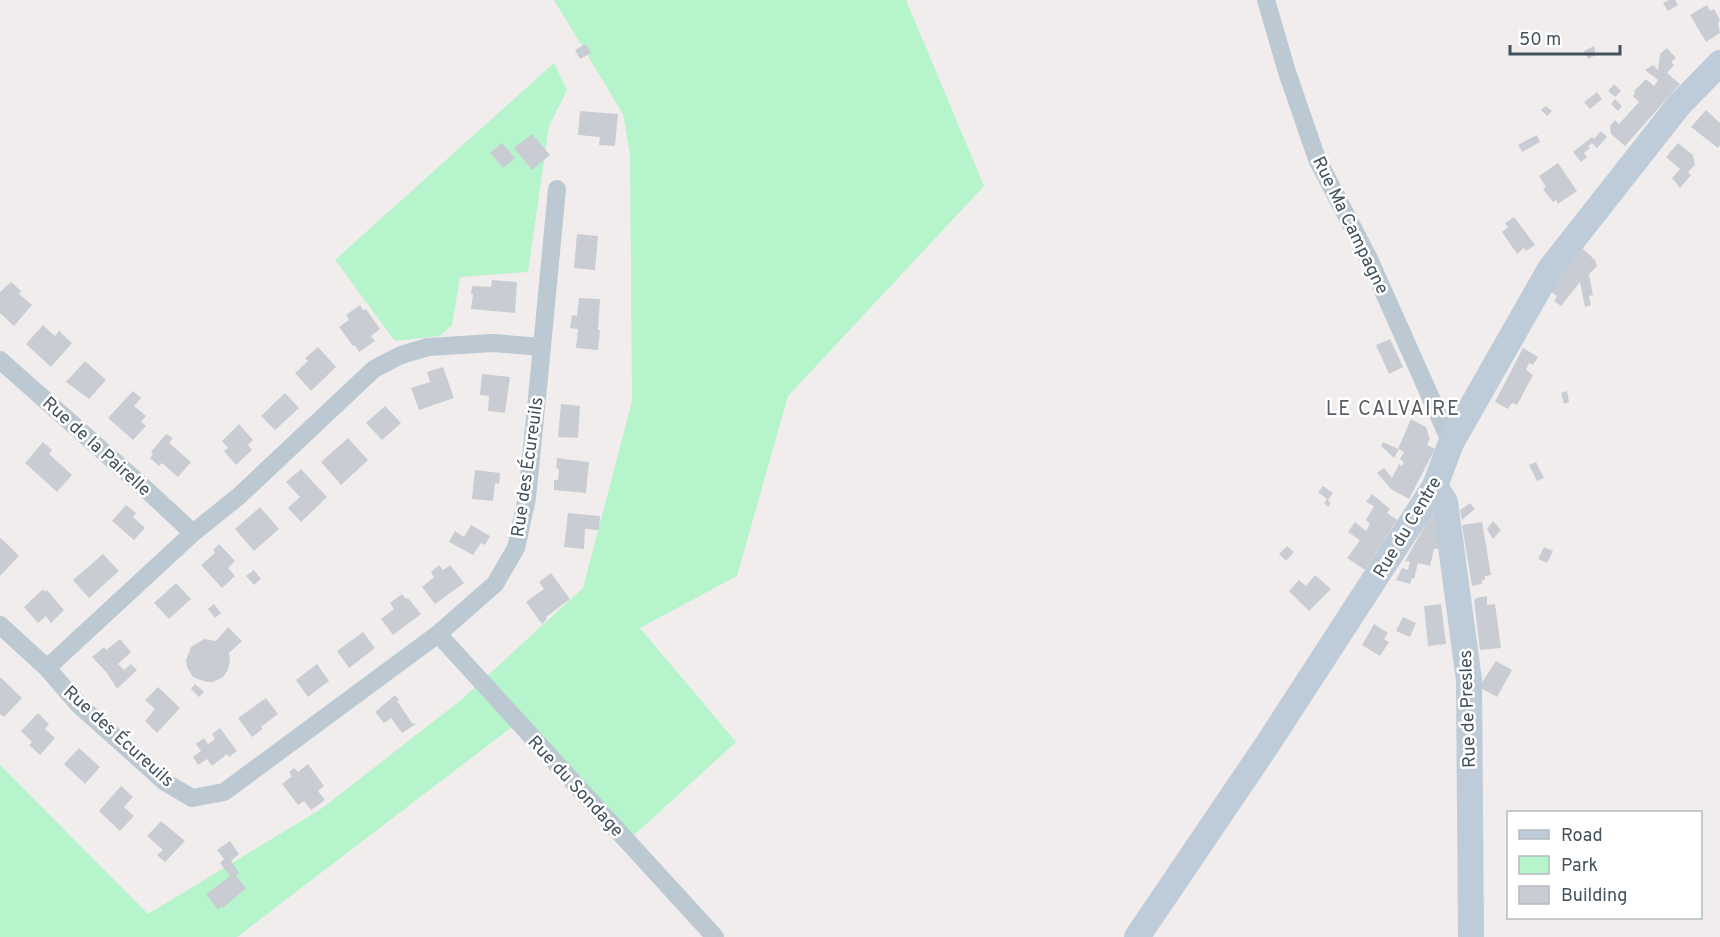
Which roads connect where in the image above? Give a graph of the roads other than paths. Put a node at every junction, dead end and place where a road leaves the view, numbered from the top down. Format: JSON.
{"nodes":[{"id":1,"x":1266,"y":0,"type":"edge"},
{"id":2,"x":1720,"y":63,"type":"edge"},
{"id":3,"x":557,"y":189,"type":"dead end"},
{"id":4,"x":542,"y":347,"type":"junction"},
{"id":5,"x":0,"y":360,"type":"edge"},
{"id":6,"x":1451,"y":443,"type":"junction"},
{"id":7,"x":1435,"y":486,"type":"junction"},
{"id":8,"x":192,"y":533,"type":"junction"},
{"id":9,"x":0,"y":625,"type":"edge"},
{"id":10,"x":438,"y":634,"type":"junction"},
{"id":11,"x":47,"y":668,"type":"junction"},
{"id":12,"x":715,"y":937,"type":"edge"},
{"id":13,"x":1137,"y":937,"type":"edge"},
{"id":14,"x":1471,"y":937,"type":"edge"}],
"edges":[{"from":1,"to":6,"type":"street","name":"Rue Ma Campagne"},
{"from":2,"to":6,"type":"street","name":"Rue du Centre"},
{"from":3,"to":4,"type":"street","name":"Rue des Écureuils"},
{"from":4,"to":8,"type":"street"},
{"from":4,"to":10,"type":"street","name":"Rue des Écureuils"},
{"from":5,"to":8,"type":"street","name":"Rue de la Pairelle"},
{"from":6,"to":7,"type":"street","name":"Rue du Centre"},
{"from":7,"to":13,"type":"street","name":"Rue du Centre"},
{"from":7,"to":14,"type":"street","name":"Rue de Presles"},
{"from":8,"to":11,"type":"street"},
{"from":9,"to":11,"type":"street","name":"Rue des Écureuils"},
{"from":10,"to":11,"type":"street","name":"Rue des Écureuils"},
{"from":10,"to":12,"type":"street","name":"Rue du Sondage"}]}
